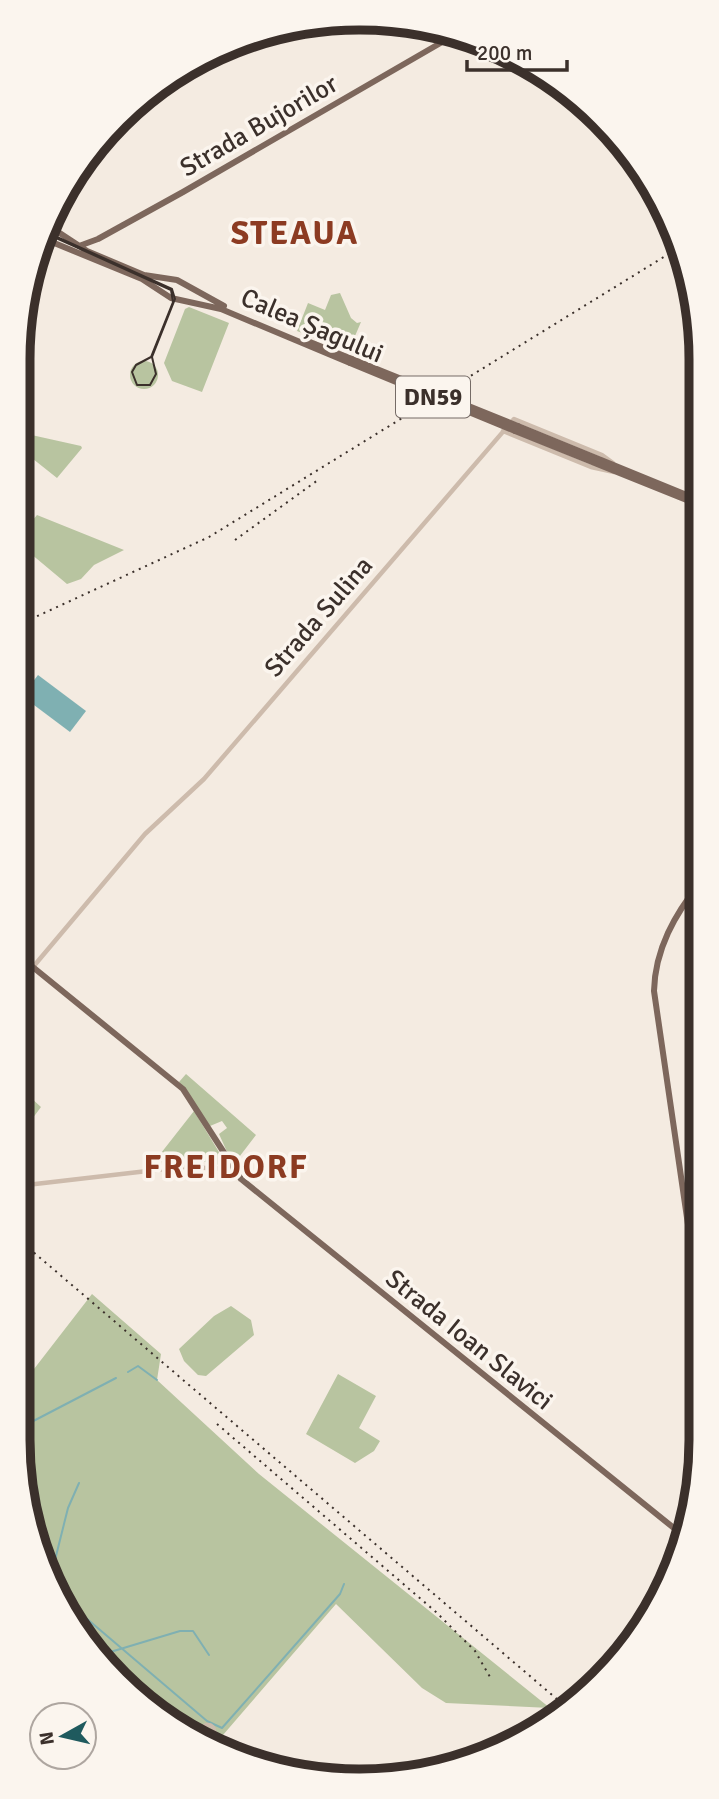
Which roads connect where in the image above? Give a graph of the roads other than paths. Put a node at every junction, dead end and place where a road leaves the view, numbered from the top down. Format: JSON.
{"nodes":[{"id":1,"x":444,"y":41,"type":"edge"},
{"id":2,"x":56,"y":231,"type":"edge"},
{"id":3,"x":52,"y":242,"type":"edge"},
{"id":4,"x":79,"y":246,"type":"junction"},
{"id":5,"x":173,"y":279,"type":"junction"},
{"id":6,"x":187,"y":286,"type":"junction"},
{"id":7,"x":165,"y":294,"type":"junction"},
{"id":8,"x":182,"y":300,"type":"junction"},
{"id":9,"x":351,"y":361,"type":"junction"},
{"id":10,"x":516,"y":425,"type":"junction"},
{"id":11,"x":503,"y":431,"type":"junction"},
{"id":12,"x":618,"y":470,"type":"junction"},
{"id":13,"x":689,"y":496,"type":"edge"},
{"id":14,"x":689,"y":501,"type":"edge"},
{"id":15,"x":689,"y":898,"type":"edge"},
{"id":16,"x":30,"y":965,"type":"edge"},
{"id":17,"x":33,"y":967,"type":"junction"},
{"id":18,"x":232,"y":1169,"type":"junction"},
{"id":19,"x":30,"y":1185,"type":"edge"},
{"id":20,"x":689,"y":1231,"type":"edge"},
{"id":21,"x":676,"y":1530,"type":"edge"}],
"edges":[{"from":1,"to":4,"type":"main road","name":"Strada Bujorilor"},
{"from":2,"to":4,"type":"main road","name":"Calea Șagului","number":"DN59"},
{"from":3,"to":7,"type":"main road","name":"Calea Șagului","number":"DN59"},
{"from":4,"to":5,"type":"main road","name":"Calea Șagului","number":"DN59"},
{"from":5,"to":6,"type":"main road","name":"Calea Șagului","number":"DN59"},
{"from":5,"to":7,"type":"main road"},
{"from":6,"to":8,"type":"main road"},
{"from":6,"to":9,"type":"main road","name":"Calea Șagului","number":"DN59"},
{"from":7,"to":8,"type":"main road","name":"Calea Șagului","number":"DN59"},
{"from":8,"to":9,"type":"main road","name":"Calea Șagului","number":"DN59"},
{"from":9,"to":10,"type":"main road","name":"Calea Șagului","number":"DN59","bridge":true},
{"from":10,"to":11,"type":"street","name":"Strada Sulina"},
{"from":10,"to":12,"type":"main road","name":"Calea Șagului","number":"DN59"},
{"from":10,"to":12,"type":"street","name":"Calea Șagului"},
{"from":11,"to":12,"type":"street","name":"Calea Șagului"},
{"from":11,"to":17,"type":"street","name":"Strada Sulina"},
{"from":12,"to":13,"type":"main road","name":"Calea Șagului","number":"DN59"},
{"from":12,"to":14,"type":"main road","name":"Calea Șagului","number":"DN59"},
{"from":15,"to":20,"type":"main road"},
{"from":16,"to":17,"type":"main road","name":"Strada Ioan Slavici"},
{"from":17,"to":18,"type":"main road","name":"Strada Ioan Slavici"},
{"from":18,"to":19,"type":"street"},
{"from":18,"to":21,"type":"main road","name":"Strada Ioan Slavici"}]}
